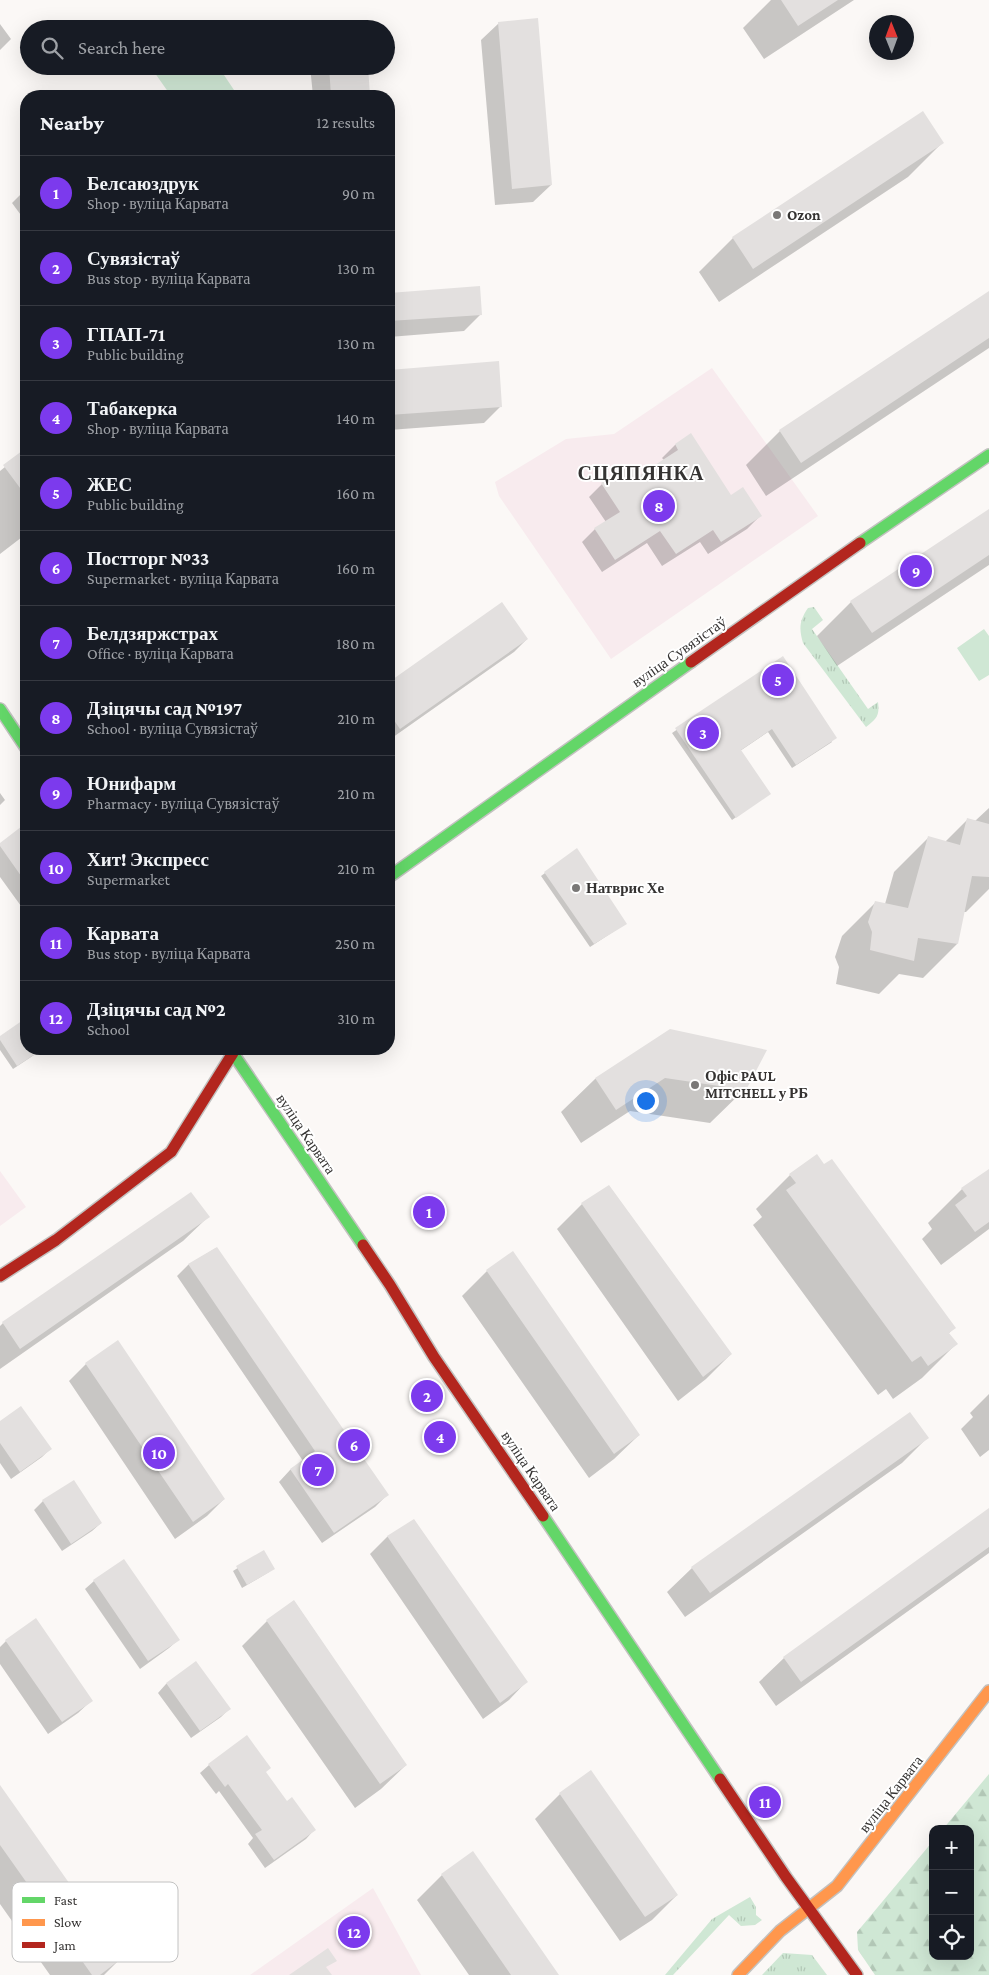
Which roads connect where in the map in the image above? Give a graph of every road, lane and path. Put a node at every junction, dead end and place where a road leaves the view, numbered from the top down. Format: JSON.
{"nodes":[{"id":1,"x":989,"y":455,"type":"edge"},
{"id":2,"x":0,"y":709,"type":"edge"},
{"id":3,"x":20,"y":739,"type":"edge"},
{"id":4,"x":395,"y":873,"type":"edge"},
{"id":5,"x":230,"y":1055,"type":"edge"},
{"id":6,"x":235,"y":1055,"type":"edge"},
{"id":7,"x":0,"y":1276,"type":"edge"},
{"id":8,"x":989,"y":1691,"type":"edge"},
{"id":9,"x":809,"y":1909,"type":"junction"},
{"id":10,"x":738,"y":1975,"type":"edge"},
{"id":11,"x":857,"y":1975,"type":"edge"}],
"edges":[{"from":1,"to":4,"type":"street","name":"вуліца Сувязістаў"},
{"from":2,"to":3,"type":"street"},
{"from":5,"to":7,"type":"street"},
{"from":6,"to":9,"type":"street","name":"вуліца Карвата"},
{"from":8,"to":9,"type":"street","name":"вуліца Карвата"},
{"from":9,"to":10,"type":"street"},
{"from":9,"to":11,"type":"street","name":"вуліца Карвата"}]}
